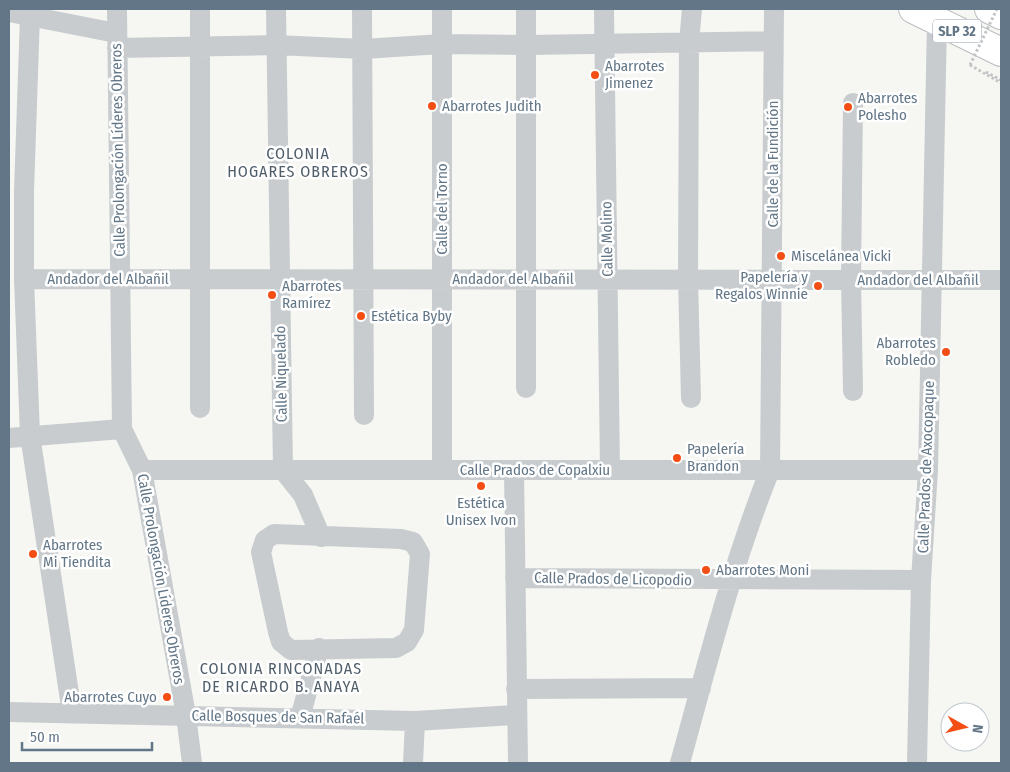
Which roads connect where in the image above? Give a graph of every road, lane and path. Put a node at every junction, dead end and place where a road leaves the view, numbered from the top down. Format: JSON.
{"nodes":[{"id":1,"x":117,"y":9,"type":"edge"},
{"id":2,"x":200,"y":9,"type":"edge"},
{"id":3,"x":276,"y":9,"type":"edge"},
{"id":4,"x":362,"y":9,"type":"edge"},
{"id":5,"x":442,"y":9,"type":"edge"},
{"id":6,"x":526,"y":9,"type":"edge"},
{"id":7,"x":604,"y":9,"type":"edge"},
{"id":8,"x":692,"y":9,"type":"edge"},
{"id":9,"x":774,"y":9,"type":"edge"},
{"id":10,"x":989,"y":9,"type":"edge"},
{"id":11,"x":997,"y":9,"type":"edge"},
{"id":12,"x":9,"y":12,"type":"edge"},
{"id":13,"x":30,"y":15,"type":"junction"},
{"id":14,"x":925,"y":15,"type":"edge"},
{"id":15,"x":1001,"y":15,"type":"edge"},
{"id":16,"x":117,"y":41,"type":"junction"},
{"id":17,"x":773,"y":41,"type":"junction"},
{"id":18,"x":604,"y":43,"type":"junction"},
{"id":19,"x":690,"y":43,"type":"junction"},
{"id":20,"x":442,"y":44,"type":"junction"},
{"id":21,"x":201,"y":45,"type":"junction"},
{"id":22,"x":276,"y":45,"type":"junction"},
{"id":23,"x":528,"y":45,"type":"junction"},
{"id":24,"x":363,"y":49,"type":"junction"},
{"id":25,"x":1001,"y":52,"type":"edge"},
{"id":26,"x":1001,"y":83,"type":"edge"},
{"id":27,"x":853,"y":103,"type":"dead end"},
{"id":28,"x":16,"y":187,"type":"edge"},
{"id":29,"x":24,"y":279,"type":"junction"},
{"id":30,"x":200,"y":279,"type":"junction"},
{"id":31,"x":280,"y":279,"type":"junction"},
{"id":32,"x":362,"y":279,"type":"junction"},
{"id":33,"x":442,"y":279,"type":"junction"},
{"id":34,"x":526,"y":279,"type":"junction"},
{"id":35,"x":608,"y":279,"type":"junction"},
{"id":36,"x":688,"y":279,"type":"junction"},
{"id":37,"x":772,"y":279,"type":"junction"},
{"id":38,"x":120,"y":280,"type":"junction"},
{"id":39,"x":851,"y":280,"type":"junction"},
{"id":40,"x":931,"y":280,"type":"junction"},
{"id":41,"x":1001,"y":280,"type":"edge"},
{"id":42,"x":526,"y":388,"type":"dead end"},
{"id":43,"x":853,"y":391,"type":"dead end"},
{"id":44,"x":691,"y":398,"type":"dead end"},
{"id":45,"x":200,"y":408,"type":"dead end"},
{"id":46,"x":364,"y":415,"type":"dead end"},
{"id":47,"x":122,"y":429,"type":"junction"},
{"id":48,"x":30,"y":436,"type":"junction"},
{"id":49,"x":9,"y":438,"type":"edge"},
{"id":50,"x":142,"y":470,"type":"junction"},
{"id":51,"x":282,"y":470,"type":"junction"},
{"id":52,"x":442,"y":470,"type":"junction"},
{"id":53,"x":514,"y":470,"type":"junction"},
{"id":54,"x":610,"y":470,"type":"junction"},
{"id":55,"x":770,"y":470,"type":"junction"},
{"id":56,"x":928,"y":470,"type":"junction"},
{"id":57,"x":321,"y":537,"type":"junction"},
{"id":58,"x":515,"y":578,"type":"junction"},
{"id":59,"x":731,"y":580,"type":"junction"},
{"id":60,"x":921,"y":580,"type":"junction"},
{"id":61,"x":319,"y":648,"type":"junction"},
{"id":62,"x":701,"y":688,"type":"junction"},
{"id":63,"x":516,"y":689,"type":"junction"},
{"id":64,"x":9,"y":712,"type":"edge"},
{"id":65,"x":72,"y":713,"type":"junction"},
{"id":66,"x":186,"y":715,"type":"junction"},
{"id":67,"x":516,"y":715,"type":"junction"},
{"id":68,"x":300,"y":718,"type":"junction"},
{"id":69,"x":415,"y":721,"type":"junction"},
{"id":70,"x":192,"y":763,"type":"edge"},
{"id":71,"x":413,"y":763,"type":"edge"},
{"id":72,"x":518,"y":763,"type":"edge"},
{"id":73,"x":680,"y":763,"type":"edge"},
{"id":74,"x":917,"y":763,"type":"edge"}],
"edges":[{"from":1,"to":16,"type":"street","name":"Calle Prolongación Líderes Obreros"},
{"from":2,"to":21,"type":"street"},
{"from":3,"to":22,"type":"street","name":"Calle Niquelado"},
{"from":4,"to":24,"type":"street"},
{"from":5,"to":20,"type":"street","name":"Calle del Torno"},
{"from":6,"to":23,"type":"street"},
{"from":7,"to":18,"type":"street","name":"Calle Molino"},
{"from":8,"to":19,"type":"street"},
{"from":9,"to":17,"type":"street","name":"Calle de la Fundición"},
{"from":10,"to":15,"type":"highway","number":"SLP 32"},
{"from":11,"to":26,"type":"path","bridge":true},
{"from":12,"to":13,"type":"street"},
{"from":13,"to":16,"type":"street"},
{"from":13,"to":28,"type":"street"},
{"from":14,"to":25,"type":"highway","number":"SLP 32"},
{"from":14,"to":40,"type":"street","name":"Calle Prados de Axocopaque"},
{"from":16,"to":21,"type":"street"},
{"from":16,"to":38,"type":"street","name":"Calle Prolongación Líderes Obreros"},
{"from":17,"to":19,"type":"street"},
{"from":17,"to":37,"type":"street","name":"Calle de la Fundición"},
{"from":18,"to":19,"type":"street"},
{"from":18,"to":23,"type":"street"},
{"from":18,"to":35,"type":"street","name":"Calle Molino"},
{"from":19,"to":36,"type":"street"},
{"from":20,"to":23,"type":"street"},
{"from":20,"to":24,"type":"street"},
{"from":20,"to":33,"type":"street","name":"Calle del Torno"},
{"from":21,"to":22,"type":"street"},
{"from":21,"to":30,"type":"street"},
{"from":22,"to":24,"type":"street"},
{"from":22,"to":31,"type":"street","name":"Calle Niquelado"},
{"from":23,"to":34,"type":"street"},
{"from":24,"to":32,"type":"street"},
{"from":27,"to":39,"type":"street"},
{"from":28,"to":29,"type":"street"},
{"from":29,"to":38,"type":"street","name":"Andador del Albañil"},
{"from":29,"to":48,"type":"street"},
{"from":30,"to":31,"type":"street","name":"Andador del Albañil"},
{"from":30,"to":38,"type":"street","name":"Andador del Albañil"},
{"from":30,"to":45,"type":"street"},
{"from":31,"to":32,"type":"street","name":"Andador del Albañil"},
{"from":31,"to":51,"type":"street","name":"Calle Niquelado"},
{"from":32,"to":33,"type":"street","name":"Andador del Albañil"},
{"from":32,"to":46,"type":"street"},
{"from":33,"to":34,"type":"street","name":"Andador del Albañil"},
{"from":33,"to":52,"type":"street","name":"Calle del Torno"},
{"from":34,"to":35,"type":"street","name":"Andador del Albañil"},
{"from":34,"to":42,"type":"street"},
{"from":35,"to":36,"type":"street","name":"Andador del Albañil"},
{"from":35,"to":54,"type":"street","name":"Calle Molino"},
{"from":36,"to":37,"type":"street","name":"Andador del Albañil"},
{"from":36,"to":44,"type":"street"},
{"from":37,"to":39,"type":"street","name":"Andador del Albañil"},
{"from":37,"to":55,"type":"street","name":"Calle de la Fundición"},
{"from":38,"to":47,"type":"street","name":"Calle Prolongación Líderes Obreros"},
{"from":39,"to":40,"type":"street","name":"Andador del Albañil"},
{"from":39,"to":43,"type":"street"},
{"from":40,"to":41,"type":"street","name":"Andador del Albañil"},
{"from":40,"to":56,"type":"street","name":"Calle Prados de Axocopaque"},
{"from":47,"to":48,"type":"street"},
{"from":47,"to":50,"type":"street","name":"Calle Prolongación Líderes Obreros"},
{"from":48,"to":49,"type":"street"},
{"from":48,"to":65,"type":"street"},
{"from":50,"to":51,"type":"street","name":"Calle Prados de Copalxiu"},
{"from":50,"to":66,"type":"street","name":"Calle Prolongación Líderes Obreros"},
{"from":51,"to":52,"type":"street","name":"Calle Prados de Copalxiu"},
{"from":51,"to":57,"type":"street"},
{"from":52,"to":53,"type":"street","name":"Calle Prados de Copalxiu"},
{"from":53,"to":54,"type":"street","name":"Calle Prados de Copalxiu"},
{"from":53,"to":58,"type":"street"},
{"from":54,"to":55,"type":"street","name":"Calle Prados de Copalxiu"},
{"from":55,"to":56,"type":"street","name":"Calle Prados de Copalxiu"},
{"from":55,"to":59,"type":"street"},
{"from":56,"to":60,"type":"street","name":"Calle Prados de Axocopaque"},
{"from":57,"to":61,"type":"street"},
{"from":57,"to":61,"type":"street"},
{"from":58,"to":59,"type":"street","name":"Calle Prados de Licopodio"},
{"from":58,"to":63,"type":"street"},
{"from":59,"to":60,"type":"street","name":"Calle Prados de Licopodio"},
{"from":59,"to":62,"type":"street"},
{"from":60,"to":74,"type":"street","name":"Calle Prados de Axocopaque"},
{"from":61,"to":68,"type":"street"},
{"from":62,"to":63,"type":"street"},
{"from":62,"to":73,"type":"street"},
{"from":63,"to":67,"type":"street"},
{"from":64,"to":65,"type":"street","name":"Calle Bosques de San Rafaél"},
{"from":65,"to":66,"type":"street","name":"Calle Bosques de San Rafaél"},
{"from":66,"to":68,"type":"street","name":"Calle Bosques de San Rafaél"},
{"from":66,"to":70,"type":"street","name":"Calle Prolongación Líderes Obreros"},
{"from":67,"to":69,"type":"street","name":"Calle Bosques de San Rafaél"},
{"from":67,"to":72,"type":"street"},
{"from":68,"to":69,"type":"street","name":"Calle Bosques de San Rafaél"},
{"from":69,"to":71,"type":"street"}]}
